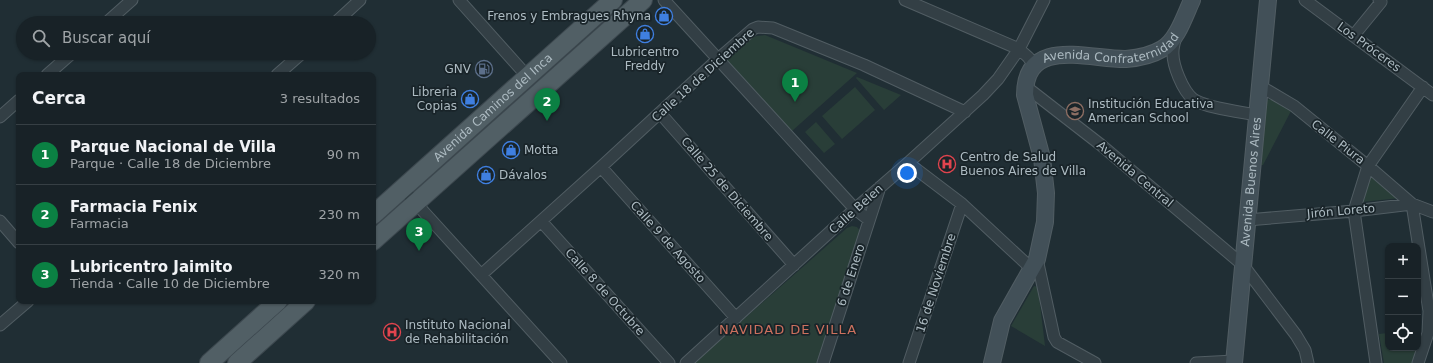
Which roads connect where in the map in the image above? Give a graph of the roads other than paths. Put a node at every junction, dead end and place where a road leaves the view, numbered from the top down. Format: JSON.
{"nodes":[{"id":1,"x":132,"y":0,"type":"edge"},
{"id":2,"x":360,"y":0,"type":"edge"},
{"id":3,"x":459,"y":0,"type":"edge"},
{"id":4,"x":613,"y":0,"type":"edge"},
{"id":5,"x":643,"y":0,"type":"edge"},
{"id":6,"x":664,"y":0,"type":"edge"},
{"id":7,"x":905,"y":0,"type":"edge"},
{"id":8,"x":1044,"y":0,"type":"edge"},
{"id":9,"x":1192,"y":0,"type":"edge"},
{"id":10,"x":1268,"y":0,"type":"edge"},
{"id":11,"x":1305,"y":0,"type":"edge"},
{"id":12,"x":1379,"y":0,"type":"edge"},
{"id":13,"x":114,"y":16,"type":"edge"},
{"id":14,"x":342,"y":16,"type":"edge"},
{"id":15,"x":1176,"y":34,"type":"junction"},
{"id":16,"x":1354,"y":35,"type":"junction"},
{"id":17,"x":1019,"y":49,"type":"junction"},
{"id":18,"x":64,"y":60,"type":"edge"},
{"id":19,"x":294,"y":60,"type":"edge"},
{"id":20,"x":718,"y":60,"type":"junction"},
{"id":21,"x":1035,"y":66,"type":"junction"},
{"id":22,"x":50,"y":72,"type":"edge"},
{"id":23,"x":280,"y":72,"type":"edge"},
{"id":24,"x":527,"y":76,"type":"junction"},
{"id":25,"x":1025,"y":86,"type":"junction"},
{"id":26,"x":1260,"y":86,"type":"junction"},
{"id":27,"x":1423,"y":87,"type":"junction"},
{"id":28,"x":1433,"y":95,"type":"edge"},
{"id":29,"x":16,"y":103,"type":"edge"},
{"id":30,"x":965,"y":112,"type":"junction"},
{"id":31,"x":660,"y":113,"type":"junction"},
{"id":32,"x":1257,"y":115,"type":"junction"},
{"id":33,"x":0,"y":117,"type":"edge"},
{"id":34,"x":908,"y":163,"type":"junction"},
{"id":35,"x":1368,"y":166,"type":"junction"},
{"id":36,"x":601,"y":167,"type":"junction"},
{"id":37,"x":880,"y":186,"type":"junction"},
{"id":38,"x":402,"y":188,"type":"junction"},
{"id":39,"x":415,"y":203,"type":"junction"},
{"id":40,"x":962,"y":204,"type":"junction"},
{"id":41,"x":1412,"y":204,"type":"junction"},
{"id":42,"x":855,"y":209,"type":"junction"},
{"id":43,"x":1354,"y":211,"type":"junction"},
{"id":44,"x":376,"y":212,"type":"edge"},
{"id":45,"x":1433,"y":212,"type":"edge"},
{"id":46,"x":869,"y":220,"type":"junction"},
{"id":47,"x":1247,"y":220,"type":"junction"},
{"id":48,"x":0,"y":221,"type":"edge"},
{"id":49,"x":541,"y":221,"type":"junction"},
{"id":50,"x":376,"y":238,"type":"edge"},
{"id":51,"x":16,"y":240,"type":"edge"},
{"id":52,"x":1035,"y":264,"type":"junction"},
{"id":53,"x":794,"y":265,"type":"junction"},
{"id":54,"x":1243,"y":265,"type":"junction"},
{"id":55,"x":481,"y":275,"type":"junction"},
{"id":56,"x":24,"y":304,"type":"edge"},
{"id":57,"x":275,"y":304,"type":"edge"},
{"id":58,"x":303,"y":304,"type":"edge"},
{"id":59,"x":736,"y":318,"type":"junction"},
{"id":60,"x":0,"y":325,"type":"edge"},
{"id":61,"x":1234,"y":362,"type":"edge"},
{"id":62,"x":209,"y":363,"type":"edge"},
{"id":63,"x":237,"y":363,"type":"edge"},
{"id":64,"x":561,"y":363,"type":"edge"},
{"id":65,"x":669,"y":363,"type":"edge"},
{"id":66,"x":686,"y":363,"type":"edge"},
{"id":67,"x":823,"y":363,"type":"edge"},
{"id":68,"x":909,"y":363,"type":"edge"},
{"id":69,"x":992,"y":363,"type":"edge"},
{"id":70,"x":1095,"y":363,"type":"edge"},
{"id":71,"x":1196,"y":363,"type":"edge"},
{"id":72,"x":1308,"y":363,"type":"edge"},
{"id":73,"x":1376,"y":363,"type":"edge"},
{"id":74,"x":1418,"y":363,"type":"edge"}],
"edges":[{"from":1,"to":13,"type":"street"},
{"from":2,"to":14,"type":"street"},
{"from":3,"to":24,"type":"street"},
{"from":4,"to":24,"type":"main road","name":"Avenida Caminos del Inca"},
{"from":5,"to":39,"type":"main road","name":"Avenida Caminos del Inca"},
{"from":6,"to":20,"type":"street"},
{"from":7,"to":17,"type":"street"},
{"from":8,"to":17,"type":"street","name":"Calle Belen"},
{"from":9,"to":15,"type":"street","name":"Avenida Confraternidad"},
{"from":10,"to":26,"type":"street","name":"Avenida Buenos Aires"},
{"from":11,"to":16,"type":"street","name":"Los Próceres"},
{"from":12,"to":16,"type":"street"},
{"from":15,"to":21,"type":"street","name":"Avenida Confraternidad"},
{"from":15,"to":32,"type":"street"},
{"from":16,"to":27,"type":"street","name":"Los Próceres"},
{"from":17,"to":21,"type":"street"},
{"from":17,"to":30,"type":"street","name":"Calle Belen"},
{"from":18,"to":22,"type":"street"},
{"from":19,"to":23,"type":"street"},
{"from":20,"to":30,"type":"street","name":"Calle 18 de Diciembre"},
{"from":20,"to":31,"type":"street","name":"Calle 18 de Diciembre"},
{"from":20,"to":42,"type":"street"},
{"from":21,"to":25,"type":"street","name":"Avenida Confraternidad"},
{"from":24,"to":38,"type":"main road","name":"Avenida Caminos del Inca"},
{"from":25,"to":52,"type":"street"},
{"from":25,"to":54,"type":"street","name":"Avenida Central"},
{"from":26,"to":32,"type":"street","name":"Avenida Buenos Aires"},
{"from":26,"to":35,"type":"street","name":"Calle Piura"},
{"from":27,"to":28,"type":"street","name":"Los Próceres"},
{"from":27,"to":35,"type":"street"},
{"from":29,"to":33,"type":"street"},
{"from":30,"to":34,"type":"street","name":"Calle Belen"},
{"from":31,"to":36,"type":"street","name":"Calle 18 de Diciembre"},
{"from":31,"to":53,"type":"street","name":"Calle 25 de Diciembre"},
{"from":32,"to":47,"type":"street","name":"Avenida Buenos Aires"},
{"from":34,"to":37,"type":"street","name":"Calle Belen"},
{"from":34,"to":40,"type":"street"},
{"from":35,"to":41,"type":"street","name":"Calle Piura"},
{"from":35,"to":43,"type":"street"},
{"from":36,"to":49,"type":"street","name":"Calle 18 de Diciembre"},
{"from":36,"to":59,"type":"street","name":"Calle 9 de Agosto"},
{"from":37,"to":42,"type":"street","name":"Calle Belen"},
{"from":37,"to":46,"type":"street","name":"6 de Enero"},
{"from":38,"to":39,"type":"street"},
{"from":38,"to":44,"type":"main road","name":"Avenida Caminos del Inca"},
{"from":39,"to":50,"type":"main road","name":"Avenida Caminos del Inca"},
{"from":39,"to":55,"type":"street"},
{"from":40,"to":52,"type":"street"},
{"from":40,"to":68,"type":"street","name":"16 de Noviembre"},
{"from":41,"to":43,"type":"street","name":"Jirón Loreto"},
{"from":41,"to":45,"type":"street","name":"Jirón Loreto"},
{"from":41,"to":74,"type":"street"},
{"from":42,"to":46,"type":"street"},
{"from":42,"to":53,"type":"street","name":"Calle Belen"},
{"from":43,"to":47,"type":"street","name":"Jirón Loreto"},
{"from":43,"to":73,"type":"street"},
{"from":46,"to":67,"type":"street","name":"6 de Enero"},
{"from":47,"to":54,"type":"street","name":"Avenida Buenos Aires"},
{"from":48,"to":51,"type":"street"},
{"from":49,"to":55,"type":"street","name":"Calle 18 de Diciembre"},
{"from":49,"to":65,"type":"street","name":"Calle 8 de Octubre"},
{"from":52,"to":69,"type":"street"},
{"from":52,"to":70,"type":"street"},
{"from":53,"to":59,"type":"street","name":"Calle Belen"},
{"from":54,"to":61,"type":"street","name":"Avenida Buenos Aires"},
{"from":54,"to":72,"type":"street","name":"Avenida Central"},
{"from":55,"to":64,"type":"street"},
{"from":56,"to":60,"type":"street"},
{"from":57,"to":62,"type":"main road"},
{"from":58,"to":63,"type":"main road"},
{"from":59,"to":66,"type":"street","name":"Calle Belen"},
{"from":61,"to":71,"type":"street"}]}
